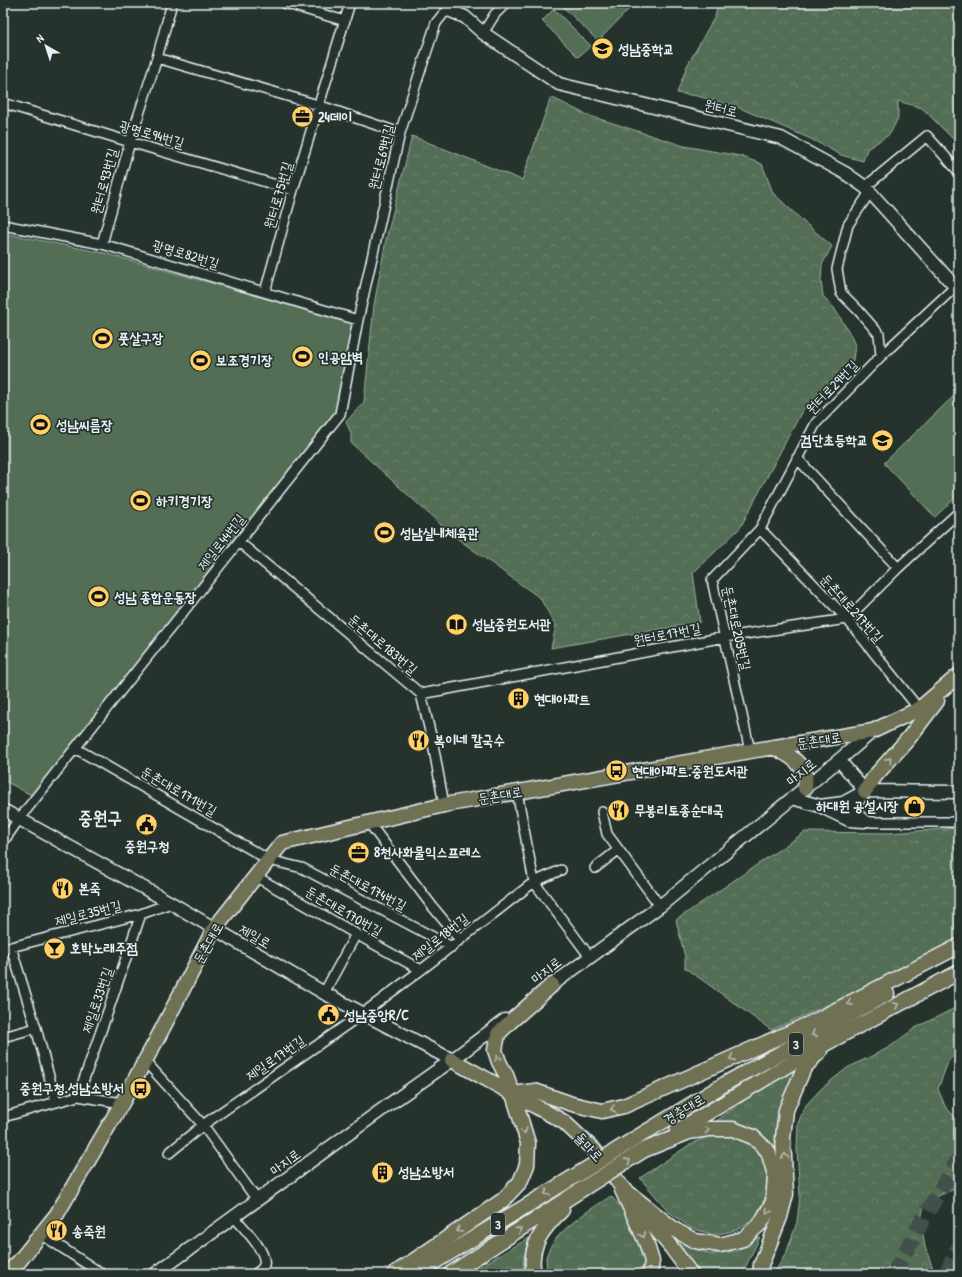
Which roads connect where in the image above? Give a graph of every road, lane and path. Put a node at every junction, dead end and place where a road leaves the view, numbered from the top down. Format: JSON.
{"nodes":[{"id":1,"x":172,"y":3,"type":"edge"},
{"id":2,"x":284,"y":3,"type":"edge"},
{"id":3,"x":350,"y":3,"type":"edge"},
{"id":4,"x":506,"y":3,"type":"edge"},
{"id":5,"x":449,"y":7,"type":"edge"},
{"id":6,"x":345,"y":21,"type":"junction"},
{"id":7,"x":483,"y":33,"type":"junction"},
{"id":8,"x":157,"y":58,"type":"junction"},
{"id":9,"x":3,"y":103,"type":"edge"},
{"id":10,"x":318,"y":105,"type":"junction"},
{"id":11,"x":400,"y":133,"type":"junction"},
{"id":12,"x":130,"y":142,"type":"junction"},
{"id":13,"x":959,"y":172,"type":"edge"},
{"id":14,"x":293,"y":190,"type":"junction"},
{"id":15,"x":868,"y":190,"type":"junction"},
{"id":16,"x":3,"y":225,"type":"edge"},
{"id":17,"x":102,"y":244,"type":"junction"},
{"id":18,"x":957,"y":289,"type":"edge"},
{"id":19,"x":265,"y":292,"type":"junction"},
{"id":20,"x":358,"y":320,"type":"junction"},
{"id":21,"x":881,"y":356,"type":"junction"},
{"id":22,"x":798,"y":458,"type":"junction"},
{"id":23,"x":959,"y":512,"type":"edge"},
{"id":24,"x":760,"y":529,"type":"junction"},
{"id":25,"x":239,"y":542,"type":"junction"},
{"id":26,"x":898,"y":568,"type":"junction"},
{"id":27,"x":847,"y":619,"type":"junction"},
{"id":28,"x":725,"y":637,"type":"junction"},
{"id":29,"x":957,"y":678,"type":"edge"},
{"id":30,"x":421,"y":694,"type":"junction"},
{"id":31,"x":919,"y":709,"type":"junction"},
{"id":32,"x":873,"y":731,"type":"junction"},
{"id":33,"x":773,"y":747,"type":"junction"},
{"id":34,"x":75,"y":748,"type":"junction"},
{"id":35,"x":750,"y":751,"type":"junction"},
{"id":36,"x":839,"y":760,"type":"junction"},
{"id":37,"x":805,"y":788,"type":"junction"},
{"id":38,"x":865,"y":791,"type":"junction"},
{"id":39,"x":517,"y":792,"type":"junction"},
{"id":40,"x":959,"y":792,"type":"edge"},
{"id":41,"x":792,"y":798,"type":"junction"},
{"id":42,"x":444,"y":805,"type":"junction"},
{"id":43,"x":820,"y":806,"type":"junction"},
{"id":44,"x":3,"y":810,"type":"edge"},
{"id":45,"x":602,"y":812,"type":"dead end"},
{"id":46,"x":19,"y":819,"type":"junction"},
{"id":47,"x":864,"y":822,"type":"junction"},
{"id":48,"x":959,"y":822,"type":"edge"},
{"id":49,"x":369,"y":823,"type":"junction"},
{"id":50,"x":3,"y":842,"type":"edge"},
{"id":51,"x":618,"y":850,"type":"junction"},
{"id":52,"x":269,"y":860,"type":"junction"},
{"id":53,"x":595,"y":868,"type":"dead end"},
{"id":54,"x":561,"y":870,"type":"dead end"},
{"id":55,"x":255,"y":876,"type":"junction"},
{"id":56,"x":534,"y":882,"type":"junction"},
{"id":57,"x":171,"y":903,"type":"junction"},
{"id":58,"x":660,"y":906,"type":"junction"},
{"id":59,"x":141,"y":914,"type":"junction"},
{"id":60,"x":214,"y":929,"type":"junction"},
{"id":61,"x":356,"y":934,"type":"junction"},
{"id":62,"x":460,"y":940,"type":"junction"},
{"id":63,"x":959,"y":946,"type":"edge"},
{"id":64,"x":452,"y":947,"type":"junction"},
{"id":65,"x":7,"y":948,"type":"edge"},
{"id":66,"x":959,"y":954,"type":"edge"},
{"id":67,"x":590,"y":956,"type":"junction"},
{"id":68,"x":421,"y":970,"type":"junction"},
{"id":69,"x":959,"y":972,"type":"edge"},
{"id":70,"x":552,"y":985,"type":"junction"},
{"id":71,"x":324,"y":993,"type":"junction"},
{"id":72,"x":362,"y":1014,"type":"junction"},
{"id":73,"x":36,"y":1028,"type":"junction"},
{"id":74,"x":847,"y":1032,"type":"junction"},
{"id":75,"x":3,"y":1037,"type":"edge"},
{"id":76,"x":452,"y":1060,"type":"junction"},
{"id":77,"x":145,"y":1061,"type":"junction"},
{"id":78,"x":513,"y":1094,"type":"junction"},
{"id":79,"x":78,"y":1096,"type":"junction"},
{"id":80,"x":56,"y":1102,"type":"junction"},
{"id":81,"x":122,"y":1102,"type":"junction"},
{"id":82,"x":3,"y":1115,"type":"edge"},
{"id":83,"x":203,"y":1125,"type":"junction"},
{"id":84,"x":644,"y":1150,"type":"junction"},
{"id":85,"x":169,"y":1153,"type":"dead end"},
{"id":86,"x":587,"y":1186,"type":"junction"},
{"id":87,"x":621,"y":1187,"type":"junction"},
{"id":88,"x":257,"y":1200,"type":"junction"},
{"id":89,"x":234,"y":1217,"type":"junction"},
{"id":90,"x":41,"y":1234,"type":"junction"},
{"id":91,"x":5,"y":1274,"type":"edge"},
{"id":92,"x":102,"y":1274,"type":"edge"},
{"id":93,"x":155,"y":1274,"type":"edge"},
{"id":94,"x":255,"y":1274,"type":"edge"},
{"id":95,"x":394,"y":1274,"type":"edge"},
{"id":96,"x":415,"y":1274,"type":"edge"},
{"id":97,"x":450,"y":1274,"type":"edge"},
{"id":98,"x":534,"y":1274,"type":"edge"},
{"id":99,"x":650,"y":1274,"type":"edge"},
{"id":100,"x":691,"y":1274,"type":"edge"},
{"id":101,"x":760,"y":1274,"type":"edge"}],
"edges":[{"from":1,"to":8,"type":"street","name":"원터로93번길"},
{"from":2,"to":6,"type":"street"},
{"from":3,"to":6,"type":"street","name":"원터로75번길"},
{"from":4,"to":7,"type":"street"},
{"from":5,"to":7,"type":"street","name":"원터로"},
{"from":5,"to":11,"type":"street","name":"원터로69번길"},
{"from":6,"to":10,"type":"street","name":"원터로75번길"},
{"from":7,"to":15,"type":"street","name":"원터로"},
{"from":8,"to":10,"type":"street"},
{"from":8,"to":12,"type":"street","name":"원터로93번길"},
{"from":9,"to":12,"type":"street","name":"광명로94번길"},
{"from":10,"to":11,"type":"street"},
{"from":10,"to":14,"type":"street","name":"원터로75번길"},
{"from":11,"to":20,"type":"street","name":"원터로69번길"},
{"from":12,"to":14,"type":"street","name":"광명로94번길"},
{"from":12,"to":17,"type":"street","name":"원터로93번길"},
{"from":13,"to":15,"type":"street"},
{"from":14,"to":19,"type":"street","name":"원터로75번길"},
{"from":15,"to":18,"type":"street","name":"원터로"},
{"from":15,"to":21,"type":"street"},
{"from":16,"to":17,"type":"street","name":"광명로82번길"},
{"from":17,"to":19,"type":"street","name":"광명로82번길"},
{"from":18,"to":21,"type":"street","name":"원터로29번길"},
{"from":19,"to":20,"type":"street","name":"광명로82번길"},
{"from":20,"to":25,"type":"street","name":"제일로44번길"},
{"from":21,"to":22,"type":"street","name":"원터로29번길"},
{"from":22,"to":24,"type":"street","name":"원터로29번길"},
{"from":22,"to":26,"type":"street"},
{"from":23,"to":26,"type":"street"},
{"from":24,"to":27,"type":"street","name":"둔촌대로217번길"},
{"from":24,"to":28,"type":"street","name":"둔촌대로205번길"},
{"from":25,"to":30,"type":"street","name":"둔촌대로183번길"},
{"from":25,"to":34,"type":"street","name":"제일로44번길"},
{"from":26,"to":27,"type":"street"},
{"from":27,"to":28,"type":"street","name":"원터로17번길"},
{"from":27,"to":31,"type":"street","name":"둔촌대로217번길"},
{"from":28,"to":30,"type":"street","name":"원터로17번길"},
{"from":28,"to":35,"type":"street","name":"둔촌대로205번길"},
{"from":29,"to":31,"type":"main road","name":"둔촌대로"},
{"from":38,"to":29,"type":"main road","one_way":true},
{"from":30,"to":42,"type":"street","name":"둔촌대로183번길"},
{"from":31,"to":32,"type":"main road","name":"둔촌대로"},
{"from":32,"to":33,"type":"main road","name":"둔촌대로"},
{"from":32,"to":36,"type":"street","name":"마지로"},
{"from":33,"to":35,"type":"main road","name":"둔촌대로"},
{"from":33,"to":37,"type":"main road"},
{"from":34,"to":46,"type":"street","name":"제일로44번길"},
{"from":34,"to":52,"type":"street","name":"둔촌대로171번길"},
{"from":35,"to":39,"type":"main road","name":"둔촌대로"},
{"from":36,"to":37,"type":"street","name":"마지로"},
{"from":36,"to":38,"type":"street"},
{"from":37,"to":41,"type":"street","name":"마지로"},
{"from":38,"to":40,"type":"street"},
{"from":38,"to":43,"type":"street"},
{"from":38,"to":47,"type":"street"},
{"from":39,"to":42,"type":"main road","name":"둔촌대로"},
{"from":39,"to":56,"type":"street"},
{"from":41,"to":43,"type":"street"},
{"from":41,"to":58,"type":"street","name":"마지로"},
{"from":42,"to":49,"type":"main road","name":"둔촌대로"},
{"from":43,"to":47,"type":"street"},
{"from":44,"to":46,"type":"street","name":"제일로"},
{"from":45,"to":51,"type":"street"},
{"from":46,"to":50,"type":"street","name":"제일로44번길"},
{"from":46,"to":57,"type":"street","name":"제일로"},
{"from":47,"to":48,"type":"street"},
{"from":49,"to":52,"type":"main road","name":"둔촌대로"},
{"from":49,"to":62,"type":"street"},
{"from":51,"to":53,"type":"street"},
{"from":51,"to":58,"type":"street"},
{"from":52,"to":55,"type":"main road","name":"둔촌대로"},
{"from":52,"to":64,"type":"street","name":"둔촌대로174번길"},
{"from":54,"to":56,"type":"street","name":"제일로18번길"},
{"from":55,"to":60,"type":"main road","name":"둔촌대로"},
{"from":55,"to":61,"type":"street","name":"둔촌대로170번길"},
{"from":56,"to":62,"type":"street","name":"제일로18번길"},
{"from":56,"to":67,"type":"street"},
{"from":57,"to":59,"type":"street","name":"제일로35번길"},
{"from":57,"to":60,"type":"street","name":"제일로"},
{"from":58,"to":67,"type":"street","name":"마지로"},
{"from":59,"to":65,"type":"street","name":"제일로35번길"},
{"from":59,"to":79,"type":"street","name":"제일로33번길"},
{"from":60,"to":71,"type":"street","name":"제일로"},
{"from":60,"to":77,"type":"main road","name":"둔촌대로"},
{"from":61,"to":68,"type":"street","name":"둔촌대로170번길"},
{"from":61,"to":71,"type":"street"},
{"from":62,"to":64,"type":"street","name":"제일로18번길"},
{"from":63,"to":78,"type":"main road","one_way":true},
{"from":64,"to":68,"type":"street","name":"제일로18번길"},
{"from":65,"to":73,"type":"street","name":"제일로35번길"},
{"from":66,"to":96,"type":"main road","name":"경충대로","number":"3","one_way":true,"bridge":true},
{"from":67,"to":70,"type":"street","name":"마지로"},
{"from":68,"to":72,"type":"street","name":"제일로18번길"},
{"from":74,"to":69,"type":"main road","name":"경충대로","number":"3","one_way":true},
{"from":70,"to":76,"type":"street","name":"마지로"},
{"from":78,"to":70,"type":"main road","one_way":true},
{"from":71,"to":72,"type":"street","name":"제일로"},
{"from":72,"to":76,"type":"street","name":"제일로"},
{"from":72,"to":83,"type":"street","name":"제일로17번길"},
{"from":73,"to":75,"type":"street"},
{"from":73,"to":80,"type":"street","name":"제일로35번길"},
{"from":74,"to":84,"type":"main road","name":"경충대로","number":"3"},
{"from":101,"to":74,"type":"main road","one_way":true},
{"from":76,"to":78,"type":"main road","name":"돌마로"},
{"from":76,"to":88,"type":"street","name":"마지로"},
{"from":77,"to":81,"type":"main road","name":"둔촌대로"},
{"from":77,"to":83,"type":"street"},
{"from":78,"to":87,"type":"main road","name":"돌마로"},
{"from":78,"to":95,"type":"main road","one_way":true},
{"from":79,"to":80,"type":"street"},
{"from":79,"to":81,"type":"street"},
{"from":80,"to":82,"type":"street"},
{"from":81,"to":90,"type":"main road","name":"둔촌대로"},
{"from":83,"to":85,"type":"street","name":"제일로17번길"},
{"from":83,"to":88,"type":"street"},
{"from":86,"to":84,"type":"main road","name":"경충대로","number":"3","one_way":true,"bridge":true},
{"from":84,"to":87,"type":"main road","one_way":true},
{"from":97,"to":86,"type":"main road","name":"경충대로","number":"3","one_way":true},
{"from":86,"to":98,"type":"main road"},
{"from":87,"to":99,"type":"main road","one_way":true},
{"from":87,"to":100,"type":"main road","name":"돌마로"},
{"from":88,"to":89,"type":"street","name":"마지로"},
{"from":89,"to":93,"type":"street","name":"마지로"},
{"from":89,"to":94,"type":"street"},
{"from":90,"to":91,"type":"main road","name":"둔촌대로"},
{"from":90,"to":92,"type":"street"}]}
